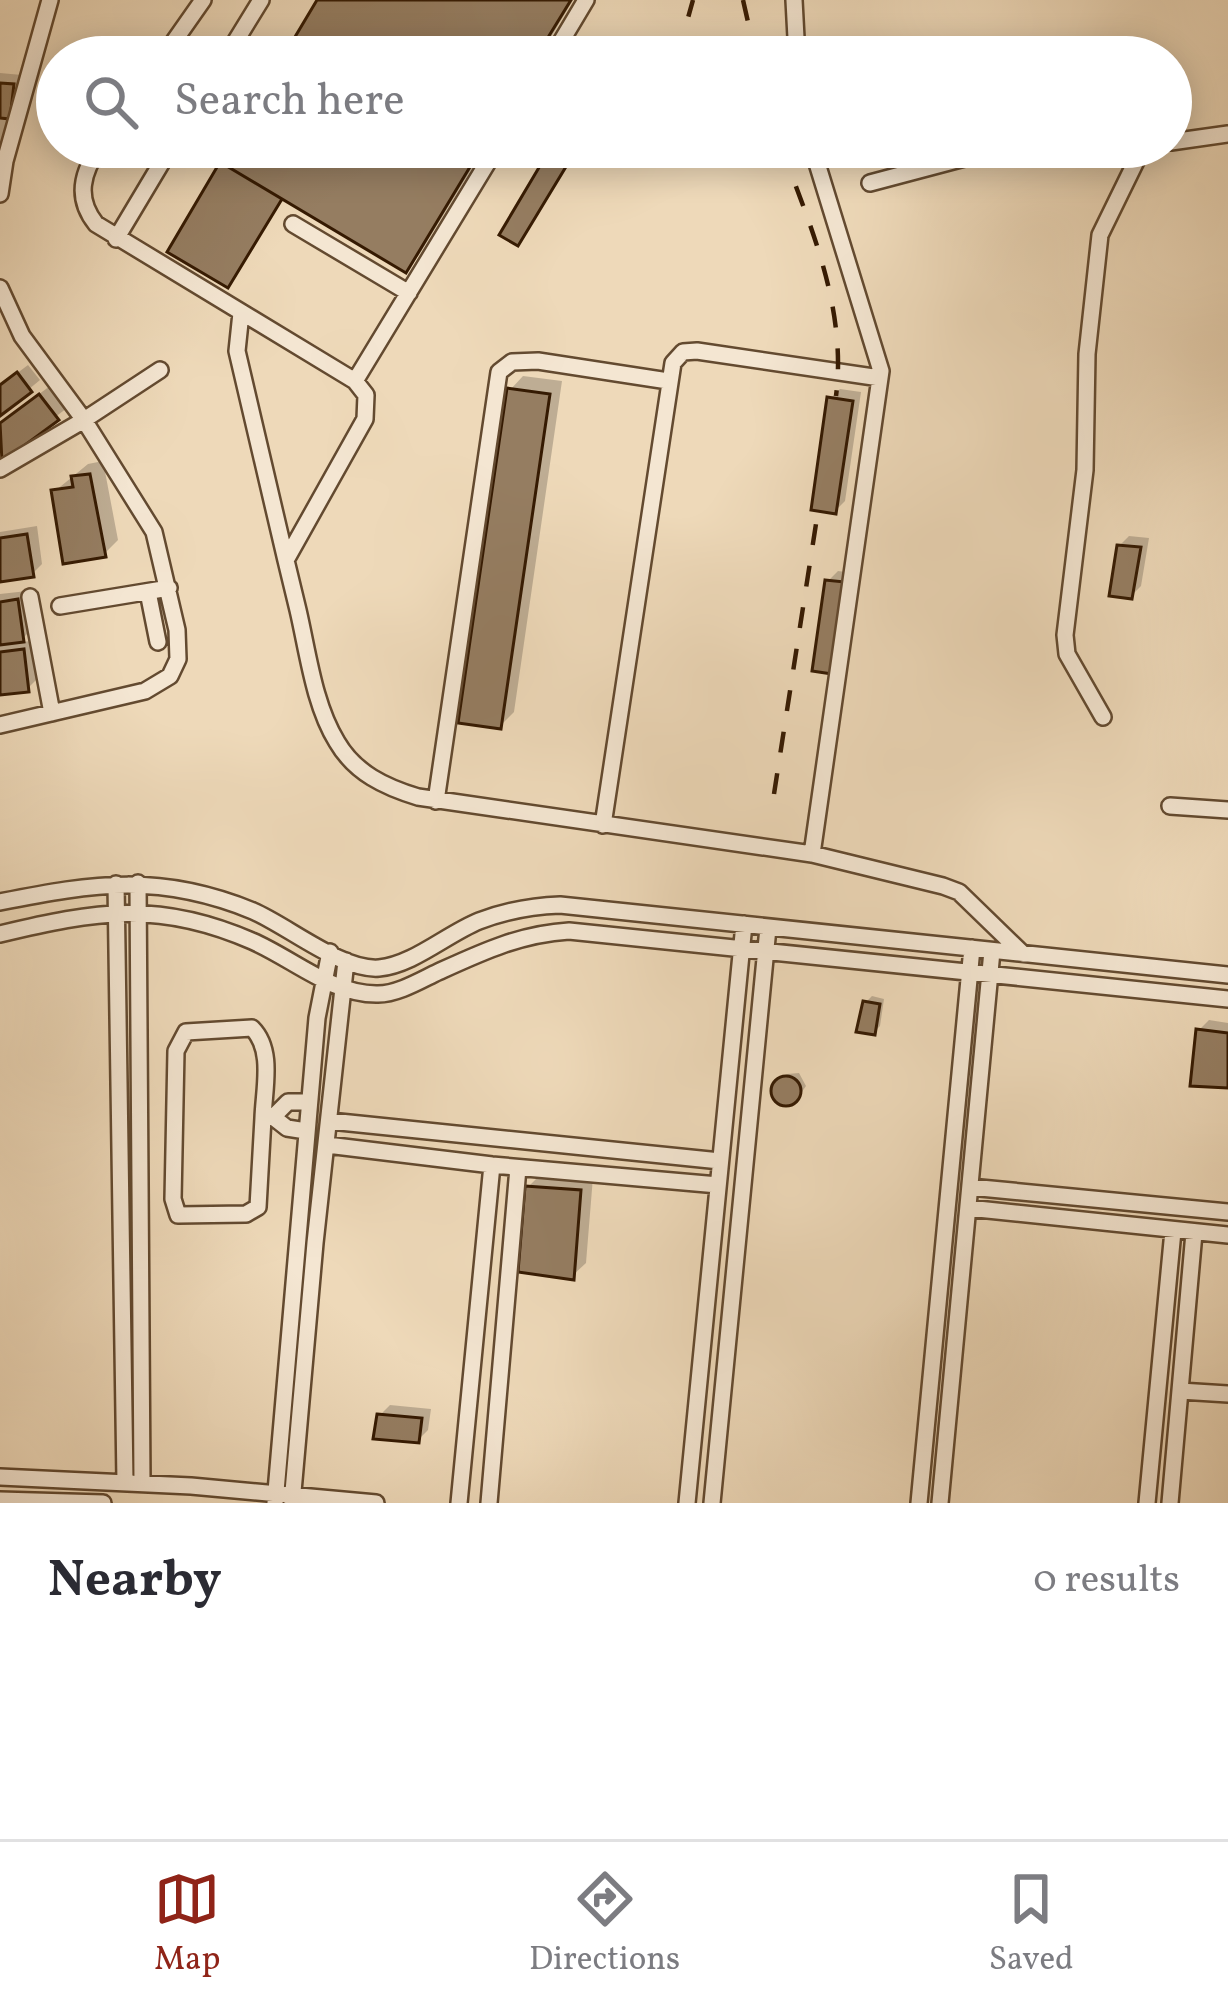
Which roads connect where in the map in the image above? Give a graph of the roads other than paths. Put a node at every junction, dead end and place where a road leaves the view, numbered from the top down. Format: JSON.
{"nodes":[{"id":1,"x":50,"y":0,"type":"edge"},
{"id":2,"x":203,"y":0,"type":"edge"},
{"id":3,"x":260,"y":0,"type":"edge"},
{"id":4,"x":586,"y":0,"type":"edge"},
{"id":5,"x":794,"y":0,"type":"edge"},
{"id":6,"x":40,"y":36,"type":"edge"},
{"id":7,"x":178,"y":36,"type":"edge"},
{"id":8,"x":239,"y":36,"type":"edge"},
{"id":9,"x":565,"y":36,"type":"edge"},
{"id":10,"x":795,"y":36,"type":"edge"},
{"id":11,"x":36,"y":49,"type":"edge"},
{"id":12,"x":1228,"y":134,"type":"edge"},
{"id":13,"x":1192,"y":139,"type":"edge"},
{"id":14,"x":2,"y":167,"type":"edge"},
{"id":15,"x":87,"y":168,"type":"edge"},
{"id":16,"x":159,"y":168,"type":"edge"},
{"id":17,"x":484,"y":168,"type":"edge"},
{"id":18,"x":819,"y":168,"type":"edge"},
{"id":19,"x":927,"y":168,"type":"edge"},
{"id":20,"x":1133,"y":168,"type":"edge"},
{"id":21,"x":870,"y":183,"type":"dead end"},
{"id":22,"x":0,"y":194,"type":"edge"},
{"id":23,"x":293,"y":224,"type":"dead end"},
{"id":24,"x":116,"y":239,"type":"junction"},
{"id":25,"x":0,"y":287,"type":"edge"},
{"id":26,"x":409,"y":293,"type":"junction"},
{"id":27,"x":242,"y":314,"type":"junction"},
{"id":28,"x":160,"y":370,"type":"dead end"},
{"id":29,"x":880,"y":378,"type":"junction"},
{"id":30,"x":355,"y":381,"type":"junction"},
{"id":31,"x":668,"y":381,"type":"junction"},
{"id":32,"x":84,"y":420,"type":"junction"},
{"id":33,"x":0,"y":469,"type":"edge"},
{"id":34,"x":286,"y":560,"type":"junction"},
{"id":35,"x":169,"y":588,"type":"junction"},
{"id":36,"x":148,"y":592,"type":"junction"},
{"id":37,"x":30,"y":597,"type":"dead end"},
{"id":38,"x":60,"y":606,"type":"dead end"},
{"id":39,"x":158,"y":642,"type":"dead end"},
{"id":40,"x":52,"y":712,"type":"junction"},
{"id":41,"x":1102,"y":717,"type":"dead end"},
{"id":42,"x":0,"y":725,"type":"edge"},
{"id":43,"x":436,"y":801,"type":"junction"},
{"id":44,"x":1170,"y":806,"type":"dead end"},
{"id":45,"x":1228,"y":810,"type":"edge"},
{"id":46,"x":603,"y":825,"type":"junction"},
{"id":47,"x":812,"y":854,"type":"junction"},
{"id":48,"x":138,"y":883,"type":"junction"},
{"id":49,"x":116,"y":884,"type":"junction"},
{"id":50,"x":0,"y":902,"type":"edge"},
{"id":51,"x":139,"y":912,"type":"junction"},
{"id":52,"x":118,"y":913,"type":"junction"},
{"id":53,"x":744,"y":924,"type":"junction"},
{"id":54,"x":769,"y":928,"type":"junction"},
{"id":55,"x":0,"y":934,"type":"edge"},
{"id":56,"x":972,"y":948,"type":"junction"},
{"id":57,"x":739,"y":951,"type":"junction"},
{"id":58,"x":992,"y":951,"type":"junction"},
{"id":59,"x":330,"y":952,"type":"junction"},
{"id":60,"x":765,"y":953,"type":"junction"},
{"id":61,"x":1023,"y":954,"type":"junction"},
{"id":62,"x":346,"y":961,"type":"junction"},
{"id":63,"x":970,"y":971,"type":"junction"},
{"id":64,"x":991,"y":975,"type":"junction"},
{"id":65,"x":1228,"y":975,"type":"edge"},
{"id":66,"x":324,"y":980,"type":"junction"},
{"id":67,"x":343,"y":987,"type":"junction"},
{"id":68,"x":1228,"y":999,"type":"edge"},
{"id":69,"x":309,"y":1102,"type":"junction"},
{"id":70,"x":268,"y":1117,"type":"junction"},
{"id":71,"x":330,"y":1121,"type":"junction"},
{"id":72,"x":306,"y":1131,"type":"junction"},
{"id":73,"x":327,"y":1145,"type":"junction"},
{"id":74,"x":720,"y":1161,"type":"junction"},
{"id":75,"x":492,"y":1165,"type":"junction"},
{"id":76,"x":518,"y":1168,"type":"junction"},
{"id":77,"x":718,"y":1185,"type":"junction"},
{"id":78,"x":970,"y":1187,"type":"junction"},
{"id":79,"x":968,"y":1208,"type":"junction"},
{"id":80,"x":1220,"y":1211,"type":"edge"},
{"id":81,"x":1173,"y":1231,"type":"junction"},
{"id":82,"x":1194,"y":1233,"type":"junction"},
{"id":83,"x":1220,"y":1235,"type":"edge"},
{"id":84,"x":1180,"y":1391,"type":"junction"},
{"id":85,"x":1228,"y":1394,"type":"edge"},
{"id":86,"x":0,"y":1477,"type":"edge"},
{"id":87,"x":134,"y":1483,"type":"junction"},
{"id":88,"x":284,"y":1499,"type":"edge"},
{"id":89,"x":0,"y":1500,"type":"edge"},
{"id":90,"x":104,"y":1503,"type":"edge"},
{"id":91,"x":376,"y":1503,"type":"edge"},
{"id":92,"x":459,"y":1503,"type":"edge"},
{"id":93,"x":490,"y":1503,"type":"edge"},
{"id":94,"x":687,"y":1503,"type":"edge"},
{"id":95,"x":712,"y":1503,"type":"edge"},
{"id":96,"x":919,"y":1503,"type":"edge"},
{"id":97,"x":940,"y":1503,"type":"edge"},
{"id":98,"x":1147,"y":1503,"type":"edge"},
{"id":99,"x":1170,"y":1503,"type":"edge"}],
"edges":[{"from":1,"to":6,"type":"street"},
{"from":2,"to":7,"type":"street"},
{"from":3,"to":8,"type":"street"},
{"from":4,"to":9,"type":"street"},
{"from":5,"to":10,"type":"street"},
{"from":11,"to":14,"type":"street"},
{"from":12,"to":13,"type":"street"},
{"from":14,"to":22,"type":"street"},
{"from":15,"to":24,"type":"street"},
{"from":16,"to":24,"type":"street"},
{"from":17,"to":26,"type":"street"},
{"from":18,"to":29,"type":"street"},
{"from":19,"to":21,"type":"street"},
{"from":20,"to":41,"type":"street"},
{"from":23,"to":26,"type":"street"},
{"from":24,"to":27,"type":"street"},
{"from":25,"to":32,"type":"street"},
{"from":26,"to":30,"type":"street"},
{"from":27,"to":30,"type":"street"},
{"from":27,"to":34,"type":"street"},
{"from":28,"to":32,"type":"street"},
{"from":29,"to":31,"type":"street"},
{"from":29,"to":47,"type":"street"},
{"from":30,"to":34,"type":"street"},
{"from":31,"to":43,"type":"street"},
{"from":31,"to":46,"type":"street"},
{"from":32,"to":33,"type":"street"},
{"from":32,"to":35,"type":"street"},
{"from":34,"to":43,"type":"street"},
{"from":35,"to":36,"type":"street"},
{"from":35,"to":40,"type":"street"},
{"from":36,"to":38,"type":"street"},
{"from":36,"to":39,"type":"street"},
{"from":37,"to":40,"type":"street"},
{"from":40,"to":42,"type":"street"},
{"from":43,"to":46,"type":"street"},
{"from":44,"to":45,"type":"street"},
{"from":46,"to":47,"type":"street"},
{"from":47,"to":61,"type":"street"},
{"from":48,"to":49,"type":"street"},
{"from":48,"to":51,"type":"street"},
{"from":48,"to":59,"type":"street"},
{"from":49,"to":50,"type":"street"},
{"from":49,"to":52,"type":"street"},
{"from":51,"to":52,"type":"street"},
{"from":51,"to":66,"type":"street"},
{"from":51,"to":87,"type":"street"},
{"from":52,"to":55,"type":"street"},
{"from":52,"to":87,"type":"street"},
{"from":53,"to":54,"type":"street"},
{"from":53,"to":57,"type":"street"},
{"from":53,"to":62,"type":"street"},
{"from":54,"to":56,"type":"street"},
{"from":54,"to":60,"type":"street"},
{"from":56,"to":58,"type":"street"},
{"from":56,"to":63,"type":"street"},
{"from":57,"to":60,"type":"street"},
{"from":57,"to":67,"type":"street"},
{"from":57,"to":74,"type":"street"},
{"from":58,"to":61,"type":"street"},
{"from":58,"to":64,"type":"street"},
{"from":59,"to":62,"type":"street"},
{"from":59,"to":66,"type":"street"},
{"from":60,"to":63,"type":"street"},
{"from":60,"to":95,"type":"street"},
{"from":61,"to":65,"type":"street"},
{"from":62,"to":67,"type":"street"},
{"from":63,"to":64,"type":"street"},
{"from":63,"to":96,"type":"street"},
{"from":64,"to":68,"type":"street"},
{"from":64,"to":78,"type":"street"},
{"from":66,"to":67,"type":"street"},
{"from":66,"to":69,"type":"street"},
{"from":67,"to":71,"type":"street"},
{"from":69,"to":70,"type":"street"},
{"from":69,"to":72,"type":"street"},
{"from":70,"to":70,"type":"street"},
{"from":70,"to":72,"type":"street"},
{"from":71,"to":73,"type":"street"},
{"from":71,"to":74,"type":"street"},
{"from":72,"to":88,"type":"street"},
{"from":73,"to":75,"type":"street"},
{"from":73,"to":88,"type":"street"},
{"from":74,"to":77,"type":"street"},
{"from":75,"to":76,"type":"street"},
{"from":75,"to":92,"type":"street"},
{"from":76,"to":77,"type":"street"},
{"from":76,"to":93,"type":"street"},
{"from":77,"to":94,"type":"street"},
{"from":78,"to":79,"type":"street"},
{"from":78,"to":80,"type":"street"},
{"from":79,"to":81,"type":"street"},
{"from":79,"to":97,"type":"street"},
{"from":80,"to":83,"type":"street"},
{"from":81,"to":82,"type":"street"},
{"from":81,"to":98,"type":"street"},
{"from":82,"to":83,"type":"street"},
{"from":82,"to":84,"type":"street"},
{"from":84,"to":85,"type":"street"},
{"from":84,"to":99,"type":"street"},
{"from":86,"to":87,"type":"street"},
{"from":87,"to":88,"type":"street"},
{"from":88,"to":91,"type":"street"},
{"from":89,"to":90,"type":"street"}]}
